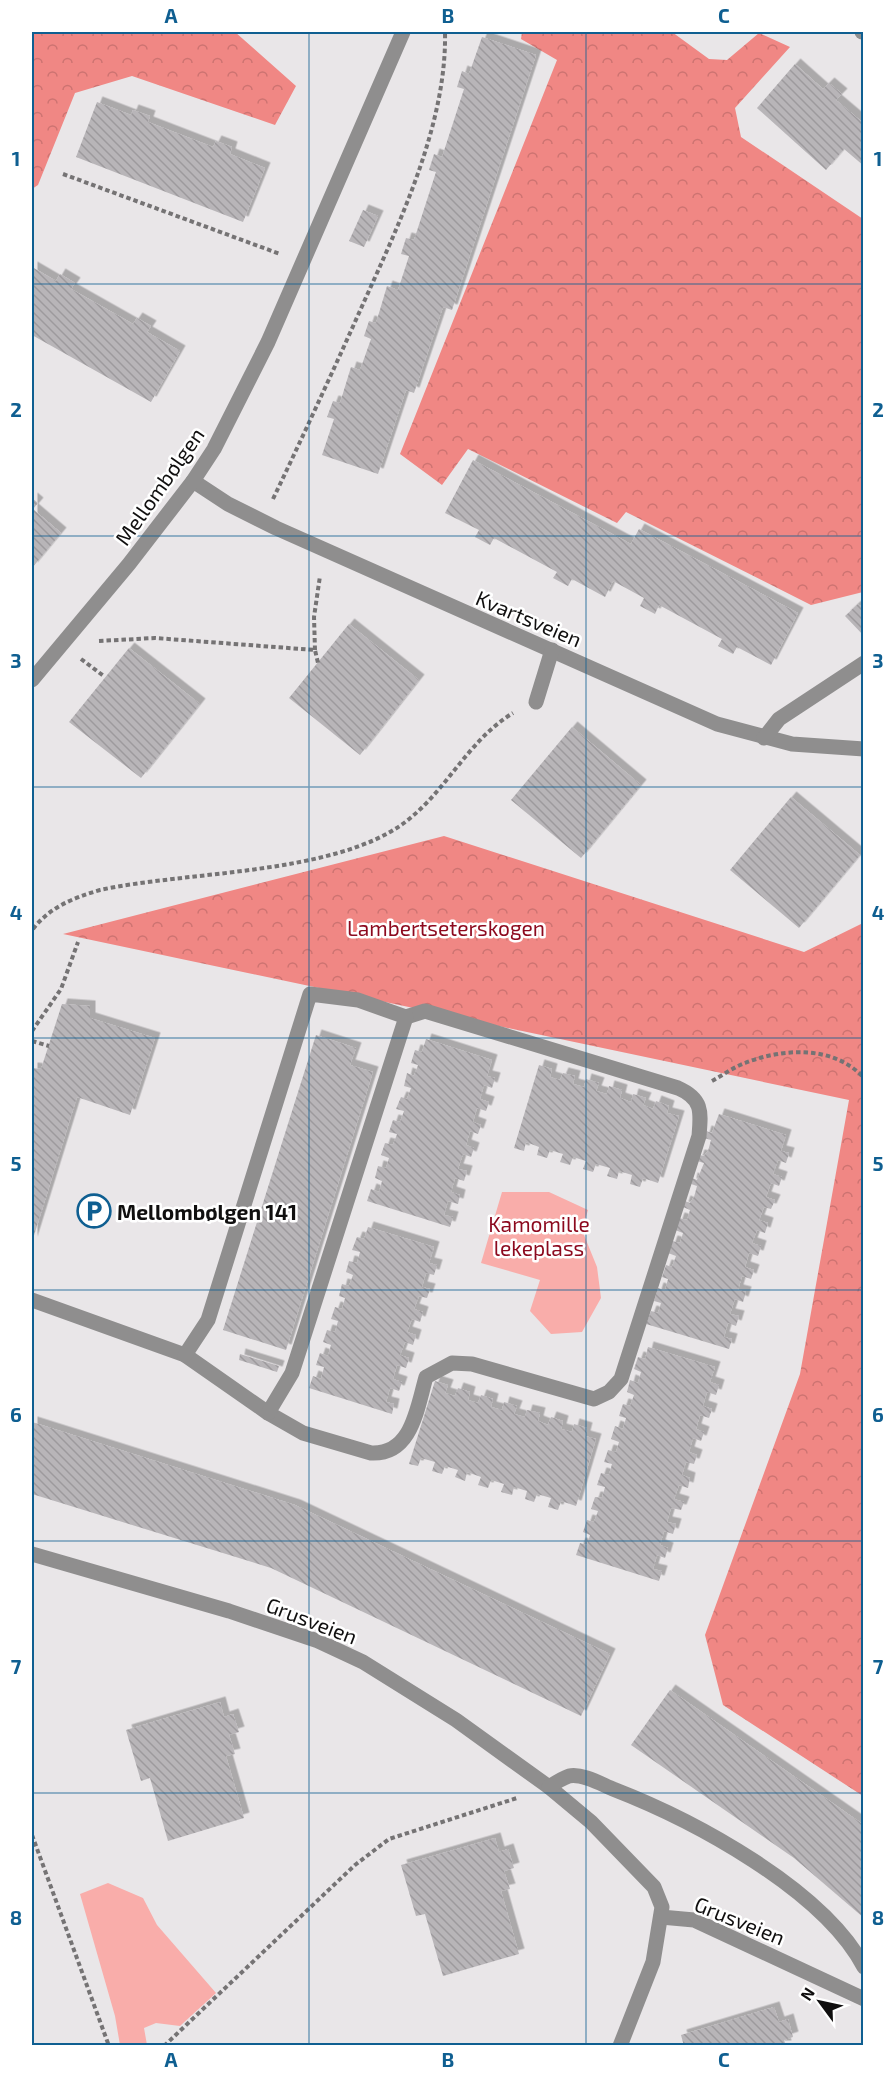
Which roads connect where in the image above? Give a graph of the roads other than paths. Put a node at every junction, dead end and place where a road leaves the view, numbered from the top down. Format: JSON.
{"nodes":[{"id":1,"x":403,"y":32,"type":"edge"},
{"id":2,"x":193,"y":482,"type":"junction"},
{"id":3,"x":552,"y":650,"type":"junction"},
{"id":4,"x":864,"y":663,"type":"edge"},
{"id":5,"x":32,"y":680,"type":"edge"},
{"id":6,"x":537,"y":702,"type":"road end"},
{"id":7,"x":764,"y":738,"type":"junction"},
{"id":8,"x":864,"y":749,"type":"edge"},
{"id":9,"x":406,"y":1017,"type":"junction"},
{"id":10,"x":32,"y":1300,"type":"edge"},
{"id":11,"x":185,"y":1354,"type":"junction"},
{"id":12,"x":268,"y":1413,"type":"junction"},
{"id":13,"x":32,"y":1554,"type":"edge"},
{"id":14,"x":547,"y":1785,"type":"junction"},
{"id":15,"x":661,"y":1917,"type":"junction"},
{"id":16,"x":864,"y":1967,"type":"edge"},
{"id":17,"x":864,"y":1999,"type":"edge"},
{"id":18,"x":620,"y":2046,"type":"edge"}],
"edges":[{"from":1,"to":2,"type":"street","name":"Mellombølgen"},
{"from":2,"to":3,"type":"street","name":"Kvartsveien"},
{"from":2,"to":5,"type":"street","name":"Mellombølgen"},
{"from":3,"to":6,"type":"street"},
{"from":3,"to":7,"type":"street","name":"Kvartsveien"},
{"from":4,"to":7,"type":"street"},
{"from":7,"to":8,"type":"street","name":"Kvartsveien"},
{"from":9,"to":11,"type":"street"},
{"from":9,"to":12,"type":"street"},
{"from":9,"to":12,"type":"street"},
{"from":10,"to":11,"type":"street"},
{"from":11,"to":12,"type":"street"},
{"from":13,"to":14,"type":"street","name":"Grusveien"},
{"from":14,"to":15,"type":"street","name":"Grusveien"},
{"from":14,"to":16,"type":"street","name":"Grusveien"},
{"from":15,"to":17,"type":"street","name":"Grusveien"},
{"from":15,"to":18,"type":"street"}]}
